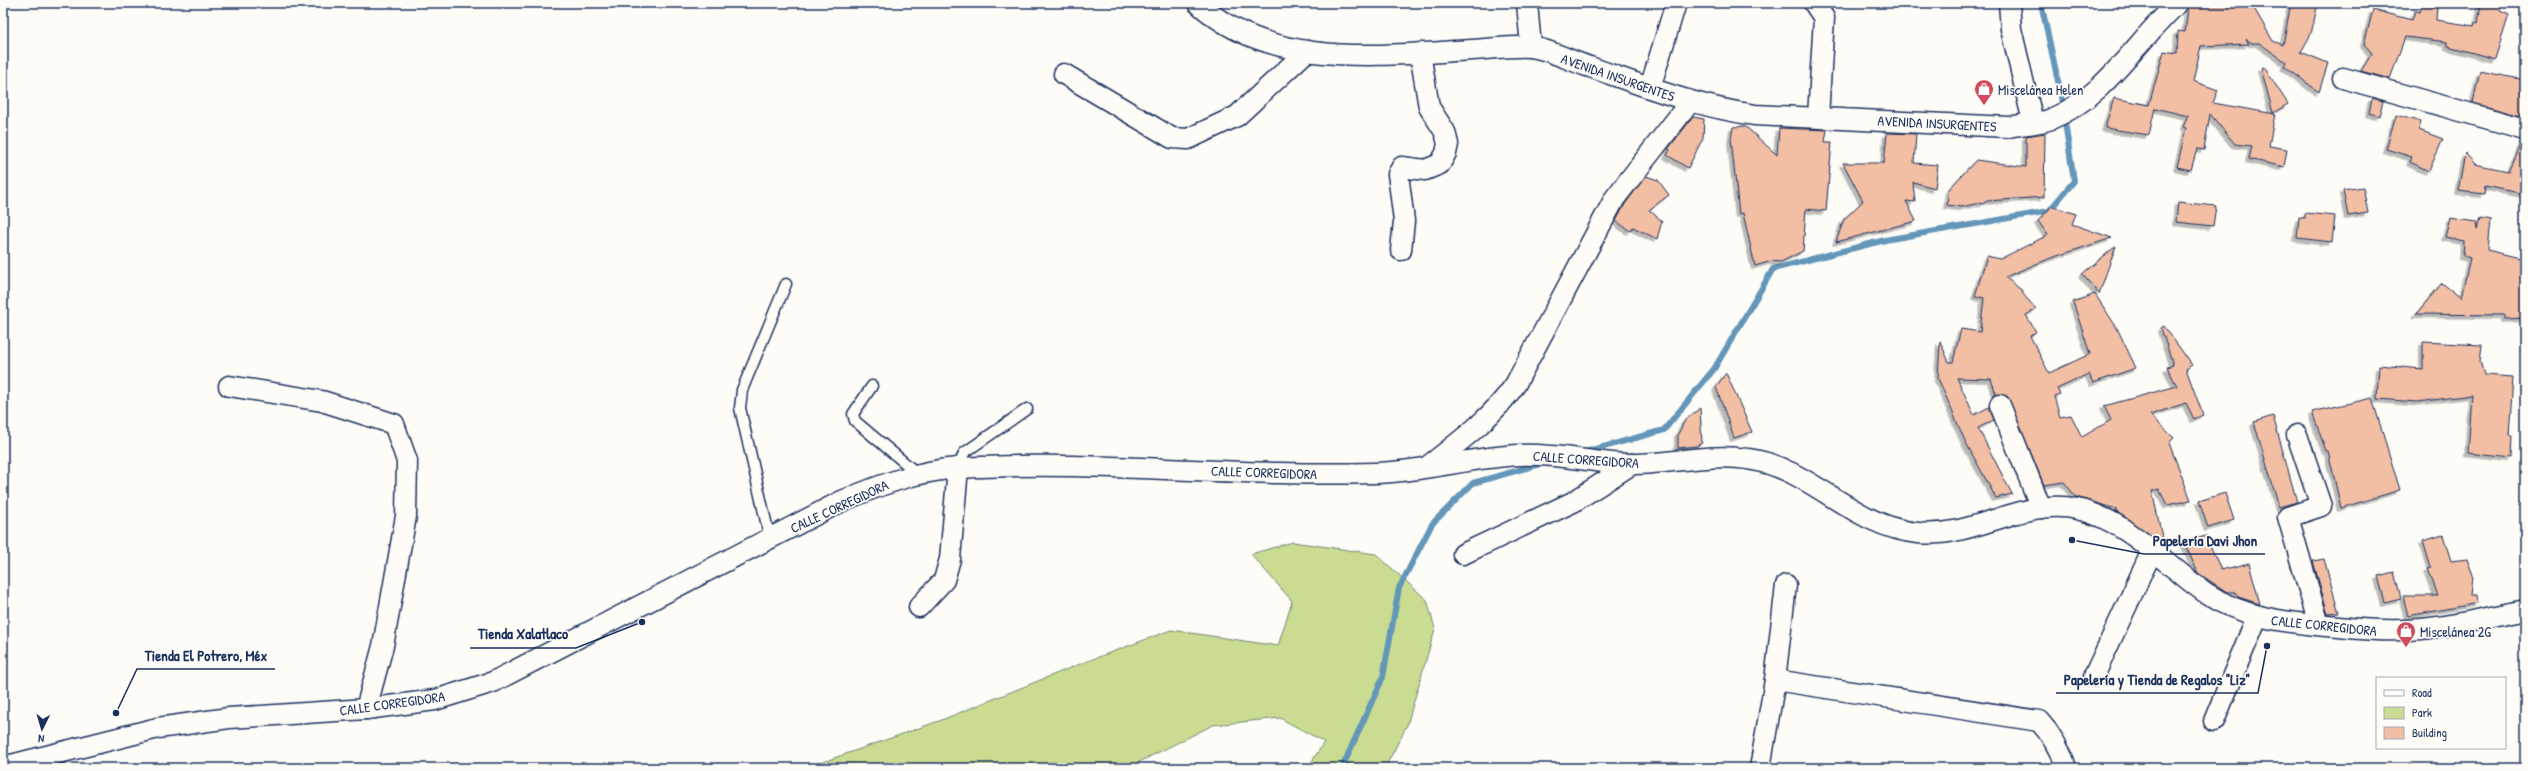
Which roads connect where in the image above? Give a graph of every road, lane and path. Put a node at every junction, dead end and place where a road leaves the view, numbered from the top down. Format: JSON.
{"nodes":[{"id":1,"x":1198,"y":3,"type":"edge"},
{"id":2,"x":1527,"y":3,"type":"edge"},
{"id":3,"x":1676,"y":3,"type":"edge"},
{"id":4,"x":1814,"y":3,"type":"edge"},
{"id":5,"x":2009,"y":3,"type":"edge"},
{"id":6,"x":2178,"y":3,"type":"edge"},
{"id":7,"x":1531,"y":47,"type":"junction"},
{"id":8,"x":1307,"y":51,"type":"junction"},
{"id":9,"x":1420,"y":53,"type":"junction"},
{"id":10,"x":1064,"y":74,"type":"dead end"},
{"id":11,"x":2343,"y":78,"type":"dead end"},
{"id":12,"x":1650,"y":88,"type":"junction"},
{"id":13,"x":1690,"y":102,"type":"junction"},
{"id":14,"x":1818,"y":117,"type":"junction"},
{"id":15,"x":2041,"y":121,"type":"junction"},
{"id":16,"x":2525,"y":129,"type":"edge"},
{"id":17,"x":1401,"y":250,"type":"dead end"},
{"id":18,"x":786,"y":284,"type":"dead end"},
{"id":19,"x":229,"y":386,"type":"dead end"},
{"id":20,"x":872,"y":386,"type":"dead end"},
{"id":21,"x":2000,"y":405,"type":"dead end"},
{"id":22,"x":1027,"y":409,"type":"dead end"},
{"id":23,"x":2297,"y":435,"type":"dead end"},
{"id":24,"x":1632,"y":464,"type":"junction"},
{"id":25,"x":958,"y":468,"type":"junction"},
{"id":26,"x":1424,"y":469,"type":"junction"},
{"id":27,"x":918,"y":474,"type":"junction"},
{"id":28,"x":2041,"y":508,"type":"junction"},
{"id":29,"x":770,"y":539,"type":"junction"},
{"id":30,"x":2152,"y":551,"type":"junction"},
{"id":31,"x":1463,"y":554,"type":"dead end"},
{"id":32,"x":1786,"y":585,"type":"dead end"},
{"id":33,"x":919,"y":608,"type":"dead end"},
{"id":34,"x":2525,"y":610,"type":"edge"},
{"id":35,"x":2257,"y":617,"type":"junction"},
{"id":36,"x":2319,"y":625,"type":"junction"},
{"id":37,"x":2094,"y":676,"type":"dead end"},
{"id":38,"x":1775,"y":680,"type":"junction"},
{"id":39,"x":366,"y":709,"type":"junction"},
{"id":40,"x":2214,"y":721,"type":"dead end"},
{"id":41,"x":56,"y":761,"type":"edge"},
{"id":42,"x":3,"y":767,"type":"edge"},
{"id":43,"x":1760,"y":768,"type":"edge"},
{"id":44,"x":2066,"y":768,"type":"edge"}],
"edges":[{"from":1,"to":8,"type":"street","name":"AVENIDA INSURGENTES"},
{"from":2,"to":7,"type":"street"},
{"from":3,"to":12,"type":"street"},
{"from":4,"to":14,"type":"street"},
{"from":5,"to":15,"type":"street"},
{"from":6,"to":15,"type":"street","name":"AVENIDA INSURGENTES"},
{"from":7,"to":9,"type":"street","name":"AVENIDA INSURGENTES"},
{"from":7,"to":12,"type":"street","name":"AVENIDA INSURGENTES"},
{"from":8,"to":9,"type":"street","name":"AVENIDA INSURGENTES"},
{"from":8,"to":10,"type":"street"},
{"from":9,"to":17,"type":"street"},
{"from":11,"to":16,"type":"street"},
{"from":12,"to":13,"type":"street","name":"AVENIDA INSURGENTES"},
{"from":13,"to":14,"type":"street","name":"AVENIDA INSURGENTES"},
{"from":13,"to":26,"type":"street"},
{"from":14,"to":15,"type":"street","name":"AVENIDA INSURGENTES"},
{"from":18,"to":29,"type":"lane"},
{"from":19,"to":39,"type":"street"},
{"from":20,"to":27,"type":"lane"},
{"from":21,"to":28,"type":"street"},
{"from":22,"to":25,"type":"lane"},
{"from":23,"to":36,"type":"street"},
{"from":24,"to":26,"type":"street","name":"CALLE CORREGIDORA"},
{"from":24,"to":28,"type":"street","name":"CALLE CORREGIDORA"},
{"from":24,"to":31,"type":"street"},
{"from":25,"to":26,"type":"street","name":"CALLE CORREGIDORA"},
{"from":25,"to":27,"type":"street","name":"CALLE CORREGIDORA"},
{"from":25,"to":33,"type":"street"},
{"from":27,"to":29,"type":"street","name":"CALLE CORREGIDORA"},
{"from":28,"to":30,"type":"street","name":"CALLE CORREGIDORA"},
{"from":29,"to":39,"type":"street","name":"CALLE CORREGIDORA"},
{"from":30,"to":35,"type":"street","name":"CALLE CORREGIDORA"},
{"from":30,"to":37,"type":"street"},
{"from":32,"to":38,"type":"street"},
{"from":34,"to":36,"type":"street","name":"CALLE CORREGIDORA"},
{"from":35,"to":36,"type":"street","name":"CALLE CORREGIDORA"},
{"from":35,"to":40,"type":"street"},
{"from":38,"to":43,"type":"street"},
{"from":38,"to":44,"type":"street"},
{"from":39,"to":41,"type":"street","name":"CALLE CORREGIDORA"},
{"from":41,"to":42,"type":"street","name":"CALLE CORREGIDORA"}]}
